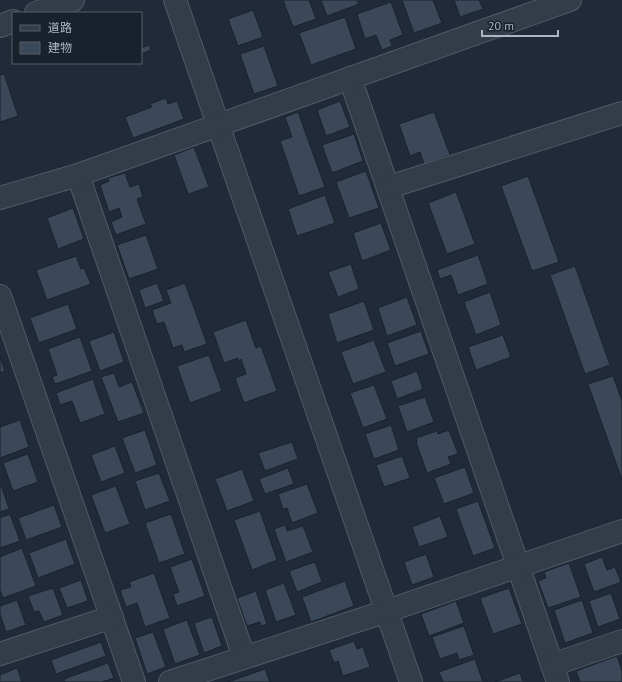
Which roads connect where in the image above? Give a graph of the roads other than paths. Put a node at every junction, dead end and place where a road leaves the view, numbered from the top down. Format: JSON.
{"nodes":[{"id":1,"x":73,"y":0,"type":"edge"},
{"id":2,"x":174,"y":0,"type":"edge"},
{"id":3,"x":570,"y":0,"type":"edge"},
{"id":4,"x":39,"y":12,"type":"edge"},
{"id":5,"x":12,"y":21,"type":"edge"},
{"id":6,"x":0,"y":26,"type":"edge"},
{"id":7,"x":350,"y":78,"type":"junction"},
{"id":8,"x":622,"y":113,"type":"edge"},
{"id":9,"x":218,"y":126,"type":"junction"},
{"id":10,"x":78,"y":175,"type":"junction"},
{"id":11,"x":389,"y":187,"type":"junction"},
{"id":12,"x":0,"y":198,"type":"edge"},
{"id":13,"x":0,"y":296,"type":"edge"},
{"id":14,"x":622,"y":531,"type":"edge"},
{"id":15,"x":518,"y":568,"type":"junction"},
{"id":16,"x":387,"y":611,"type":"junction"},
{"id":17,"x":112,"y":617,"type":"junction"},
{"id":18,"x":622,"y":641,"type":"edge"},
{"id":19,"x":0,"y":654,"type":"edge"},
{"id":20,"x":244,"y":657,"type":"junction"},
{"id":21,"x":555,"y":673,"type":"edge"},
{"id":22,"x":134,"y":682,"type":"edge"},
{"id":23,"x":170,"y":682,"type":"edge"},
{"id":24,"x":411,"y":682,"type":"edge"}],
"edges":[{"from":1,"to":4,"type":"street"},
{"from":2,"to":9,"type":"street"},
{"from":3,"to":7,"type":"street"},
{"from":5,"to":6,"type":"street"},
{"from":7,"to":9,"type":"street"},
{"from":7,"to":11,"type":"street"},
{"from":8,"to":11,"type":"street"},
{"from":9,"to":10,"type":"street"},
{"from":9,"to":16,"type":"street"},
{"from":10,"to":12,"type":"street"},
{"from":10,"to":20,"type":"street"},
{"from":11,"to":15,"type":"street"},
{"from":13,"to":17,"type":"street"},
{"from":14,"to":15,"type":"street"},
{"from":15,"to":16,"type":"street"},
{"from":15,"to":21,"type":"street"},
{"from":16,"to":20,"type":"street"},
{"from":16,"to":24,"type":"street"},
{"from":17,"to":19,"type":"street"},
{"from":17,"to":22,"type":"street"},
{"from":18,"to":21,"type":"street"},
{"from":20,"to":23,"type":"street"}]}
